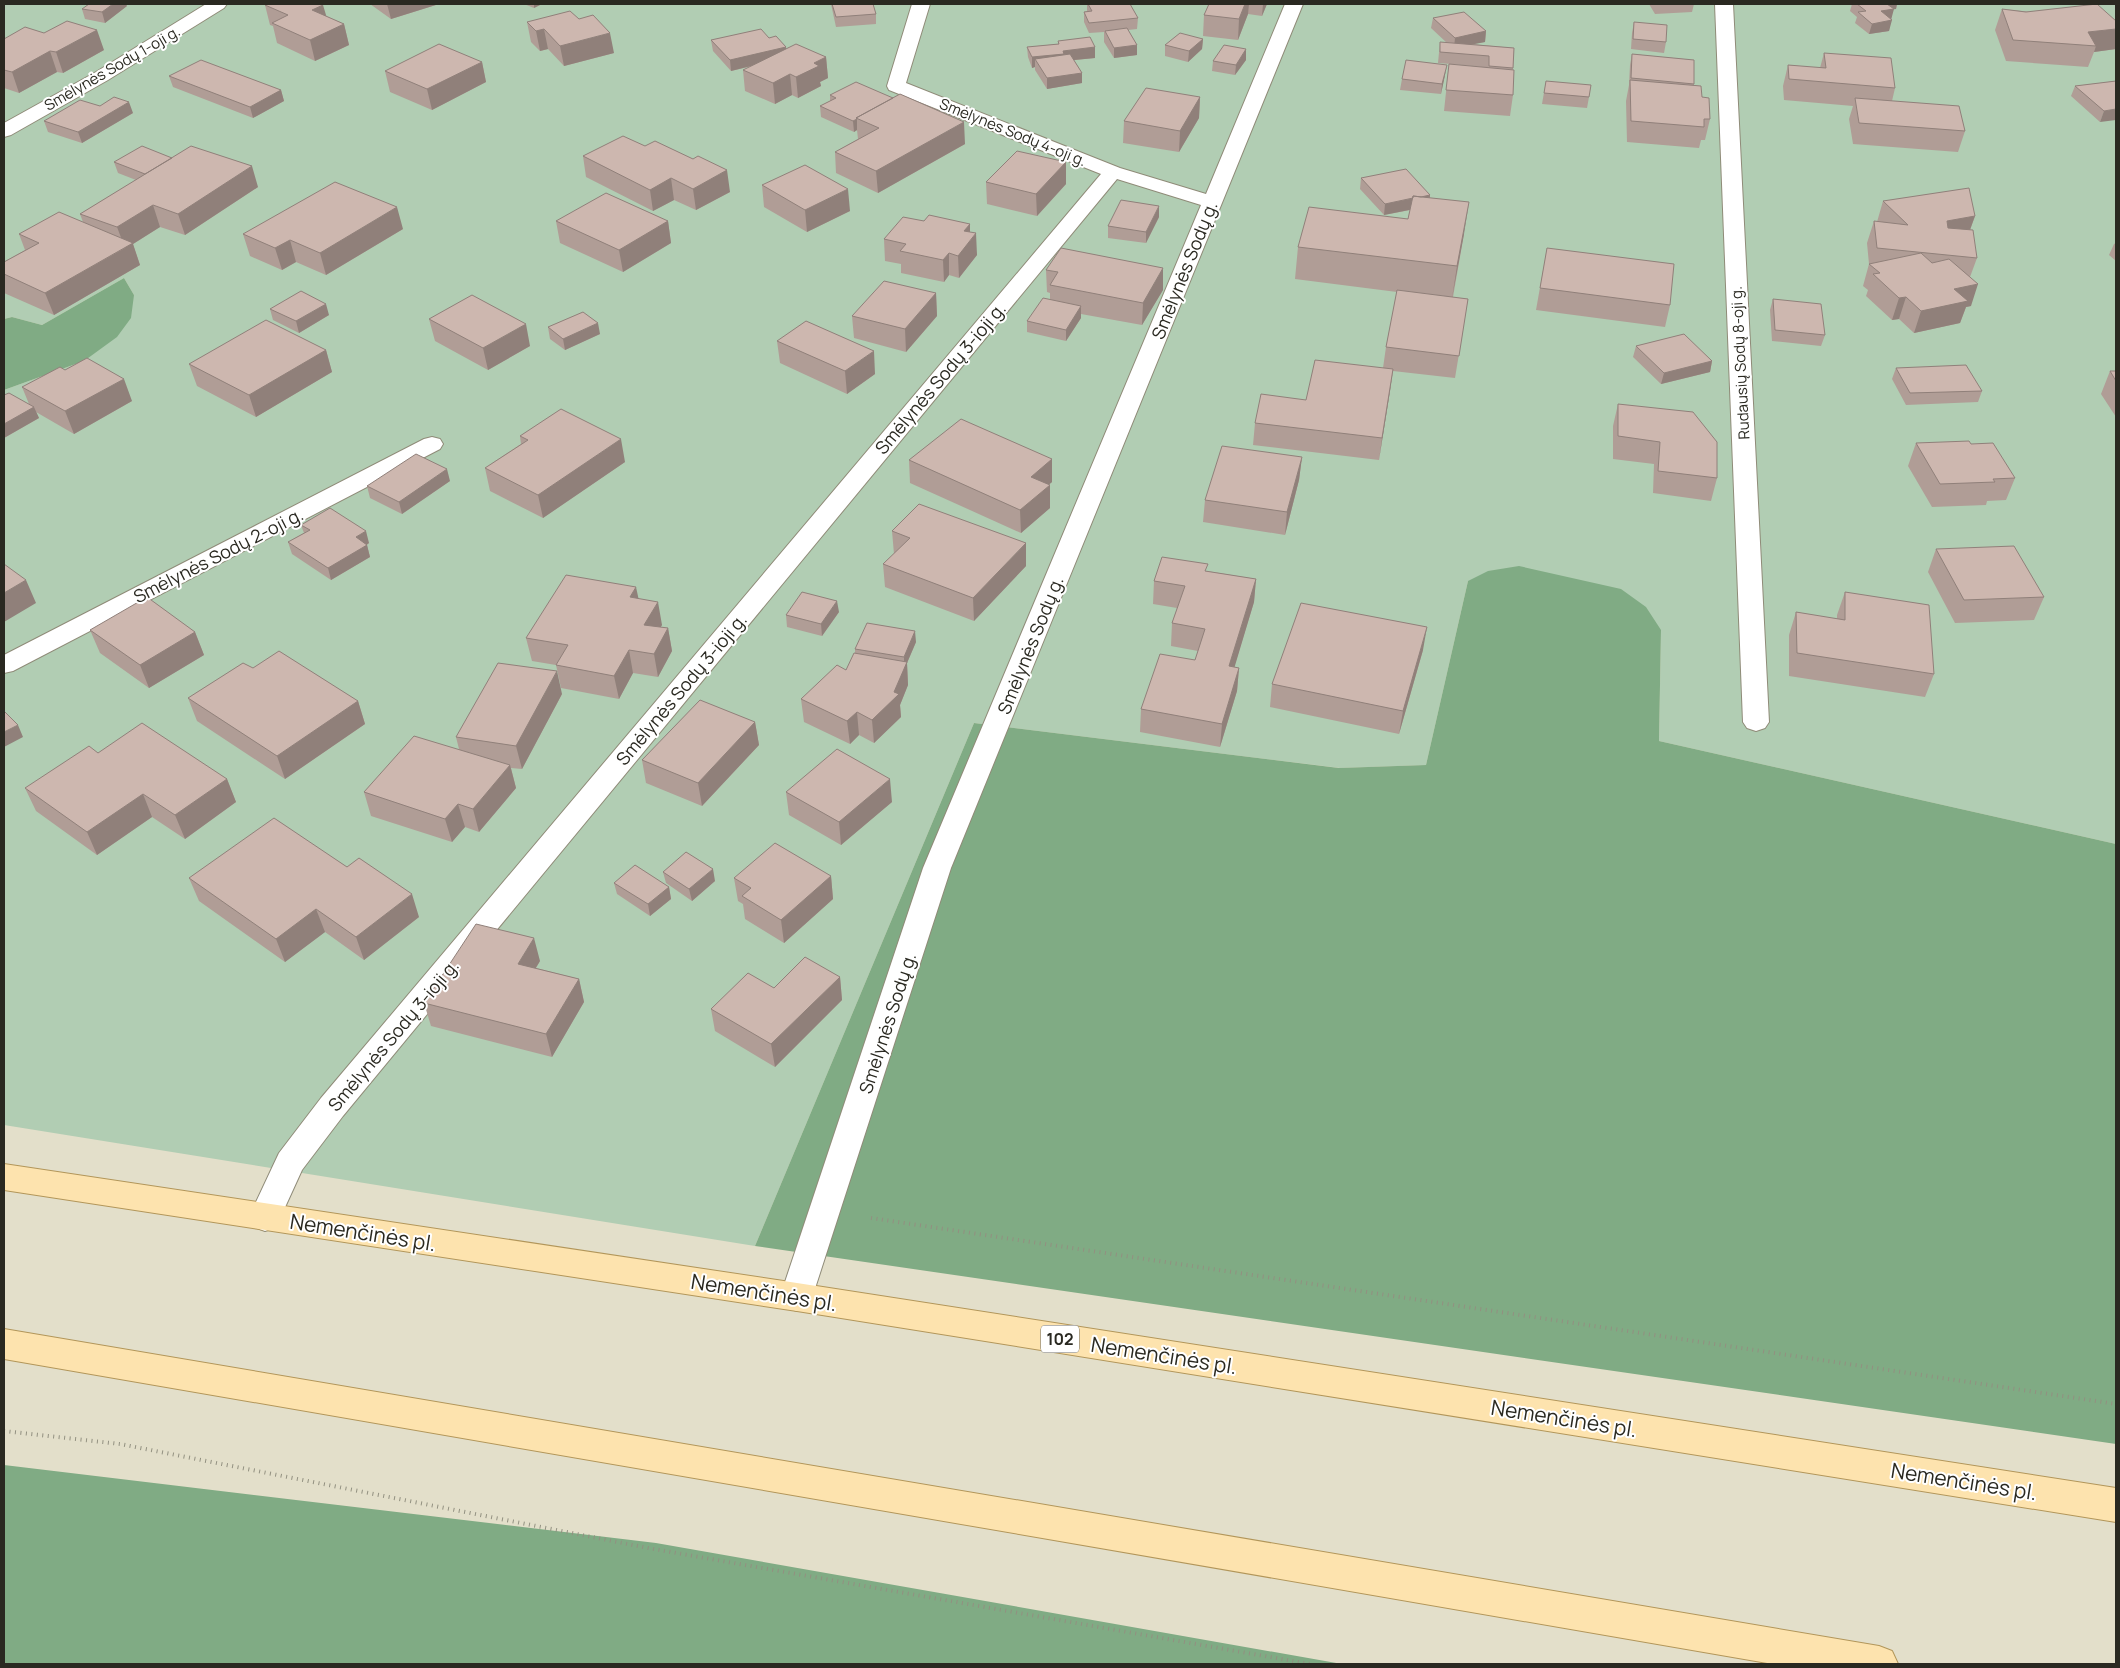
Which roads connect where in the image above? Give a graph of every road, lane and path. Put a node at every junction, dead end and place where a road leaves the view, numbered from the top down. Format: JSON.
{"nodes":[{"id":1,"x":218,"y":4,"type":"edge"},
{"id":2,"x":921,"y":4,"type":"edge"},
{"id":3,"x":1294,"y":4,"type":"edge"},
{"id":4,"x":1724,"y":4,"type":"edge"},
{"id":5,"x":4,"y":131,"type":"edge"},
{"id":6,"x":1113,"y":172,"type":"junction"},
{"id":7,"x":1213,"y":202,"type":"junction"},
{"id":8,"x":432,"y":444,"type":"dead end"},
{"id":9,"x":4,"y":665,"type":"edge"},
{"id":10,"x":1756,"y":722,"type":"dead end"},
{"id":11,"x":4,"y":1177,"type":"edge"},
{"id":12,"x":825,"y":1211,"type":"junction"},
{"id":13,"x":265,"y":1217,"type":"junction"},
{"id":14,"x":797,"y":1297,"type":"junction"},
{"id":15,"x":4,"y":1344,"type":"edge"},
{"id":16,"x":2116,"y":1404,"type":"edge"},
{"id":17,"x":4,"y":1431,"type":"edge"},
{"id":18,"x":2116,"y":1505,"type":"edge"},
{"id":19,"x":1310,"y":1664,"type":"edge"},
{"id":20,"x":1879,"y":1664,"type":"edge"}],
"edges":[{"from":1,"to":5,"type":"street","name":"Smėlynės Sodų 1-oji g."},
{"from":2,"to":6,"type":"street","name":"Smėlynės Sodų 4-oji g."},
{"from":3,"to":7,"type":"street","name":"Smėlynės Sodų g."},
{"from":4,"to":10,"type":"street","name":"Rudausių Sodų 8-oji g."},
{"from":6,"to":7,"type":"street","name":"Smėlynės Sodų 4-oji g."},
{"from":6,"to":13,"type":"street","name":"Smėlynės Sodų 3-ioji g."},
{"from":7,"to":12,"type":"street","name":"Smėlynės Sodų g."},
{"from":8,"to":9,"type":"street","name":"Smėlynės Sodų 2-oji g."},
{"from":11,"to":13,"type":"main road","name":"Nemenčinės pl.","number":"102"},
{"from":12,"to":14,"type":"street","name":"Smėlynės Sodų g."},
{"from":12,"to":16,"type":"path"},
{"from":13,"to":14,"type":"main road","name":"Nemenčinės pl.","number":"102"},
{"from":14,"to":18,"type":"main road","name":"Nemenčinės pl.","number":"102"},
{"from":15,"to":20,"type":"main road"},
{"from":17,"to":19,"type":"path"}]}
